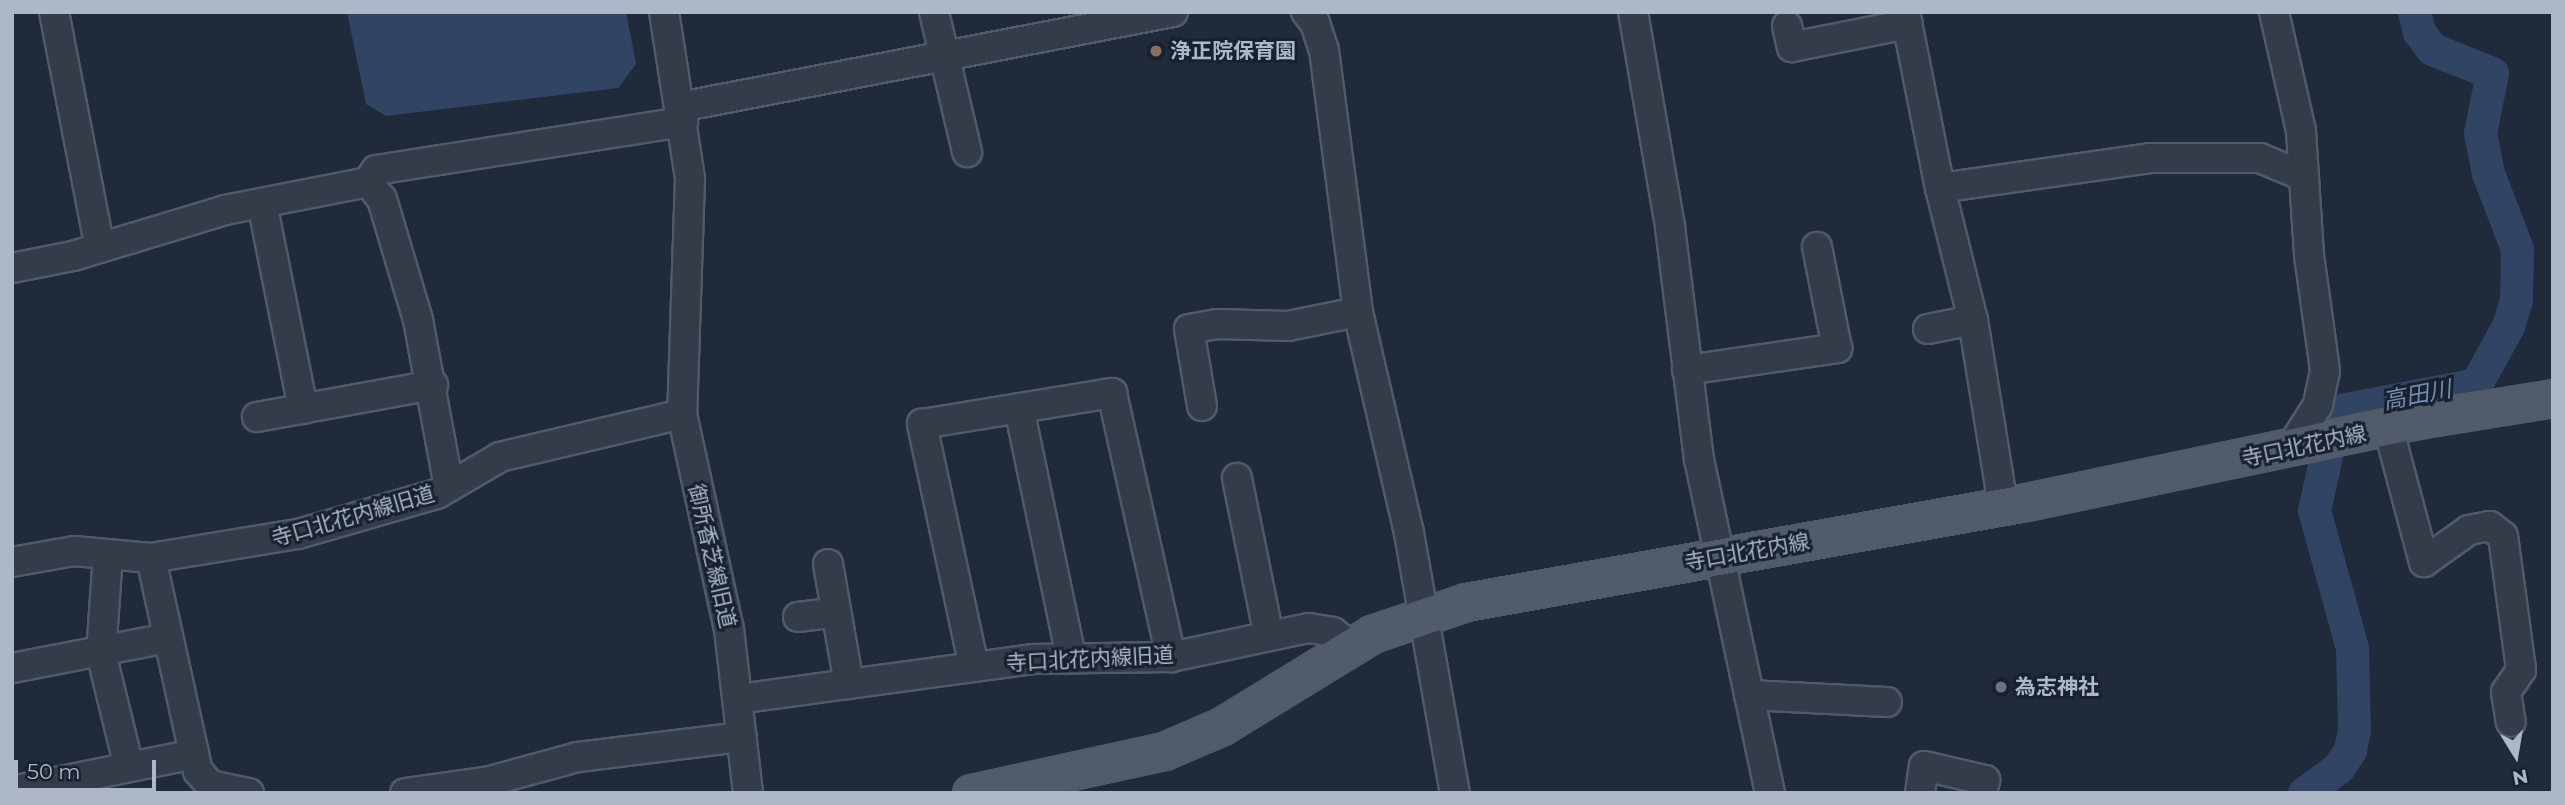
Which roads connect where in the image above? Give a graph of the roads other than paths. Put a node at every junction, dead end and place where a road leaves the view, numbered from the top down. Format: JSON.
{"nodes":[{"id":1,"x":54,"y":12,"type":"edge"},
{"id":2,"x":664,"y":12,"type":"edge"},
{"id":3,"x":934,"y":12,"type":"edge"},
{"id":4,"x":1173,"y":12,"type":"edge"},
{"id":5,"x":1633,"y":12,"type":"edge"},
{"id":6,"x":2274,"y":12,"type":"edge"},
{"id":7,"x":1310,"y":13,"type":"edge"},
{"id":8,"x":1906,"y":18,"type":"edge"},
{"id":9,"x":1787,"y":26,"type":"dead end"},
{"id":10,"x":945,"y":55,"type":"junction"},
{"id":11,"x":681,"y":115,"type":"junction"},
{"id":12,"x":967,"y":152,"type":"dead end"},
{"id":13,"x":2303,"y":176,"type":"junction"},
{"id":14,"x":368,"y":182,"type":"junction"},
{"id":15,"x":1940,"y":188,"type":"junction"},
{"id":16,"x":262,"y":203,"type":"junction"},
{"id":17,"x":1817,"y":247,"type":"dead end"},
{"id":18,"x":100,"y":248,"type":"junction"},
{"id":19,"x":12,"y":268,"type":"edge"},
{"id":20,"x":1358,"y":312,"type":"junction"},
{"id":21,"x":1973,"y":320,"type":"junction"},
{"id":22,"x":1928,"y":329,"type":"dead end"},
{"id":23,"x":1687,"y":370,"type":"junction"},
{"id":24,"x":433,"y":385,"type":"junction"},
{"id":25,"x":2553,"y":398,"type":"edge"},
{"id":26,"x":1202,"y":406,"type":"dead end"},
{"id":27,"x":1019,"y":408,"type":"junction"},
{"id":28,"x":303,"y":409,"type":"junction"},
{"id":29,"x":682,"y":414,"type":"junction"},
{"id":30,"x":257,"y":417,"type":"dead end"},
{"id":31,"x":2388,"y":427,"type":"junction"},
{"id":32,"x":2316,"y":444,"type":"junction"},
{"id":33,"x":1237,"y":478,"type":"dead end"},
{"id":34,"x":449,"y":487,"type":"junction"},
{"id":35,"x":2003,"y":505,"type":"junction"},
{"id":36,"x":108,"y":554,"type":"junction"},
{"id":37,"x":1719,"y":557,"type":"junction"},
{"id":38,"x":151,"y":558,"type":"junction"},
{"id":39,"x":12,"y":562,"type":"edge"},
{"id":40,"x":828,"y":564,"type":"dead end"},
{"id":41,"x":836,"y":612,"type":"junction"},
{"id":42,"x":1423,"y":614,"type":"junction"},
{"id":43,"x":798,"y":617,"type":"dead end"},
{"id":44,"x":1269,"y":636,"type":"junction"},
{"id":45,"x":168,"y":638,"type":"junction"},
{"id":46,"x":1351,"y":646,"type":"junction"},
{"id":47,"x":101,"y":653,"type":"junction"},
{"id":48,"x":1070,"y":657,"type":"junction"},
{"id":49,"x":1171,"y":657,"type":"junction"},
{"id":50,"x":974,"y":667,"type":"junction"},
{"id":51,"x":12,"y":668,"type":"edge"},
{"id":52,"x":849,"y":684,"type":"junction"},
{"id":53,"x":1749,"y":695,"type":"junction"},
{"id":54,"x":738,"y":699,"type":"junction"},
{"id":55,"x":1887,"y":702,"type":"dead end"},
{"id":56,"x":2511,"y":722,"type":"dead end"},
{"id":57,"x":741,"y":737,"type":"junction"},
{"id":58,"x":194,"y":754,"type":"junction"},
{"id":59,"x":129,"y":767,"type":"junction"},
{"id":60,"x":12,"y":791,"type":"edge"},
{"id":61,"x":249,"y":793,"type":"edge"},
{"id":62,"x":405,"y":793,"type":"edge"},
{"id":63,"x":748,"y":793,"type":"edge"},
{"id":64,"x":971,"y":793,"type":"edge"},
{"id":65,"x":1455,"y":793,"type":"edge"},
{"id":66,"x":1770,"y":793,"type":"edge"},
{"id":67,"x":1920,"y":793,"type":"edge"},
{"id":68,"x":1982,"y":793,"type":"edge"}],
"edges":[{"from":1,"to":18,"type":"street"},
{"from":2,"to":11,"type":"street"},
{"from":3,"to":10,"type":"street"},
{"from":4,"to":10,"type":"street"},
{"from":5,"to":23,"type":"street"},
{"from":6,"to":13,"type":"street"},
{"from":7,"to":20,"type":"street"},
{"from":8,"to":9,"type":"street"},
{"from":8,"to":15,"type":"street"},
{"from":10,"to":11,"type":"street"},
{"from":10,"to":12,"type":"street"},
{"from":11,"to":14,"type":"street"},
{"from":11,"to":29,"type":"street","name":"御所香芝線旧道"},
{"from":13,"to":15,"type":"street"},
{"from":13,"to":32,"type":"street"},
{"from":14,"to":16,"type":"street"},
{"from":14,"to":24,"type":"street"},
{"from":15,"to":21,"type":"street"},
{"from":16,"to":18,"type":"street"},
{"from":16,"to":28,"type":"street"},
{"from":17,"to":23,"type":"street"},
{"from":18,"to":19,"type":"street"},
{"from":20,"to":26,"type":"street"},
{"from":20,"to":42,"type":"street"},
{"from":21,"to":22,"type":"street"},
{"from":21,"to":35,"type":"street"},
{"from":23,"to":37,"type":"street"},
{"from":24,"to":28,"type":"street"},
{"from":24,"to":34,"type":"street"},
{"from":25,"to":31,"type":"main road","name":"寺口北花内線"},
{"from":27,"to":48,"type":"street"},
{"from":27,"to":49,"type":"street"},
{"from":27,"to":50,"type":"street"},
{"from":28,"to":30,"type":"street"},
{"from":29,"to":34,"type":"street","name":"寺口北花内線旧道"},
{"from":29,"to":54,"type":"street","name":"御所香芝線旧道"},
{"from":31,"to":32,"type":"main road","name":"寺口北花内線"},
{"from":31,"to":56,"type":"street"},
{"from":32,"to":35,"type":"main road","name":"寺口北花内線"},
{"from":33,"to":44,"type":"street"},
{"from":34,"to":38,"type":"street","name":"寺口北花内線旧道"},
{"from":35,"to":37,"type":"main road","name":"寺口北花内線"},
{"from":36,"to":38,"type":"street","name":"寺口北花内線旧道"},
{"from":36,"to":39,"type":"street","name":"寺口北花内線旧道"},
{"from":36,"to":47,"type":"street"},
{"from":37,"to":42,"type":"main road","name":"寺口北花内線"},
{"from":37,"to":53,"type":"street"},
{"from":38,"to":45,"type":"street"},
{"from":40,"to":41,"type":"street"},
{"from":41,"to":43,"type":"street"},
{"from":41,"to":52,"type":"street"},
{"from":42,"to":46,"type":"main road","name":"寺口北花内線"},
{"from":42,"to":65,"type":"street"},
{"from":44,"to":46,"type":"street","name":"寺口北花内線旧道"},
{"from":44,"to":49,"type":"street","name":"寺口北花内線旧道"},
{"from":45,"to":47,"type":"street"},
{"from":45,"to":58,"type":"street"},
{"from":46,"to":64,"type":"main road","name":"寺口北花内線"},
{"from":47,"to":51,"type":"street"},
{"from":47,"to":59,"type":"street"},
{"from":48,"to":49,"type":"street","name":"寺口北花内線旧道"},
{"from":48,"to":50,"type":"street","name":"寺口北花内線旧道"},
{"from":50,"to":52,"type":"street","name":"寺口北花内線旧道"},
{"from":52,"to":54,"type":"street","name":"寺口北花内線旧道"},
{"from":53,"to":55,"type":"street"},
{"from":53,"to":66,"type":"street"},
{"from":54,"to":57,"type":"street","name":"御所香芝線旧道"},
{"from":57,"to":62,"type":"street"},
{"from":57,"to":63,"type":"street","name":"御所香芝線旧道"},
{"from":58,"to":59,"type":"street"},
{"from":58,"to":61,"type":"street"},
{"from":59,"to":60,"type":"street"},
{"from":67,"to":68,"type":"street"}]}
